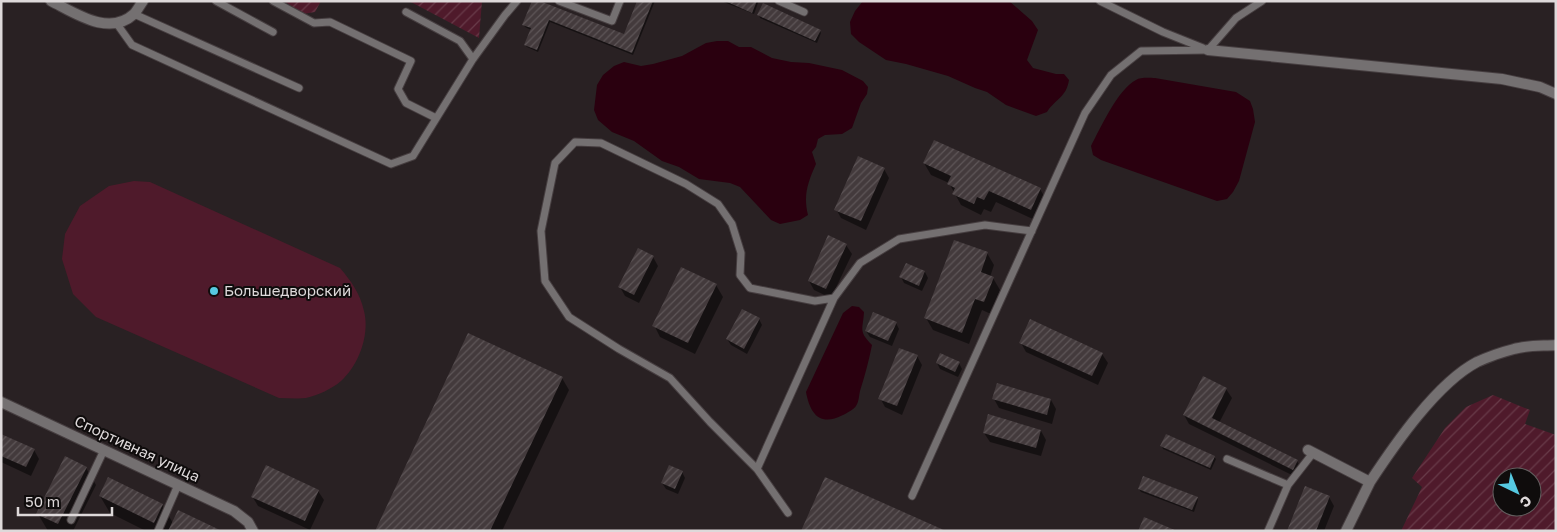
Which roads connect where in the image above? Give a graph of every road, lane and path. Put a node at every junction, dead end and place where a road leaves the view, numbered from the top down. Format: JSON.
{"nodes":[{"id":1,"x":51,"y":1,"type":"edge"},
{"id":2,"x":143,"y":1,"type":"edge"},
{"id":3,"x":216,"y":1,"type":"edge"},
{"id":4,"x":273,"y":1,"type":"edge"},
{"id":5,"x":517,"y":1,"type":"edge"},
{"id":6,"x":560,"y":1,"type":"edge"},
{"id":7,"x":620,"y":1,"type":"edge"},
{"id":8,"x":779,"y":1,"type":"edge"},
{"id":9,"x":1100,"y":1,"type":"edge"},
{"id":10,"x":1262,"y":1,"type":"edge"},
{"id":11,"x":406,"y":12,"type":"dead end"},
{"id":12,"x":804,"y":12,"type":"dead end"},
{"id":13,"x":134,"y":14,"type":"junction"},
{"id":14,"x":117,"y":24,"type":"junction"},
{"id":15,"x":273,"y":32,"type":"dead end"},
{"id":16,"x":1208,"y":50,"type":"junction"},
{"id":17,"x":473,"y":59,"type":"junction"},
{"id":18,"x":299,"y":88,"type":"dead end"},
{"id":19,"x":1556,"y":94,"type":"edge"},
{"id":20,"x":436,"y":118,"type":"junction"},
{"id":21,"x":1032,"y":231,"type":"junction"},
{"id":22,"x":834,"y":298,"type":"junction"},
{"id":23,"x":1556,"y":345,"type":"edge"},
{"id":24,"x":1,"y":402,"type":"edge"},
{"id":25,"x":104,"y":450,"type":"junction"},
{"id":26,"x":1310,"y":451,"type":"joint"},
{"id":27,"x":1227,"y":459,"type":"dead end"},
{"id":28,"x":757,"y":469,"type":"junction"},
{"id":29,"x":1370,"y":482,"type":"junction"},
{"id":30,"x":178,"y":485,"type":"junction"},
{"id":31,"x":1288,"y":485,"type":"junction"},
{"id":32,"x":912,"y":496,"type":"dead end"},
{"id":33,"x":788,"y":513,"type":"dead end"},
{"id":34,"x":71,"y":520,"type":"dead end"},
{"id":35,"x":158,"y":531,"type":"edge"},
{"id":36,"x":253,"y":531,"type":"edge"},
{"id":37,"x":1268,"y":531,"type":"edge"},
{"id":38,"x":1346,"y":531,"type":"edge"}],
"edges":[{"from":1,"to":14,"type":"street"},
{"from":2,"to":13,"type":"street"},
{"from":3,"to":15,"type":"lane"},
{"from":4,"to":20,"type":"lane"},
{"from":5,"to":17,"type":"lane"},
{"from":6,"to":7,"type":"lane"},
{"from":8,"to":12,"type":"lane"},
{"from":9,"to":16,"type":"lane"},
{"from":10,"to":16,"type":"lane"},
{"from":11,"to":17,"type":"lane"},
{"from":13,"to":14,"type":"street"},
{"from":13,"to":18,"type":"lane"},
{"from":14,"to":20,"type":"lane"},
{"from":16,"to":19,"type":"street"},
{"from":16,"to":21,"type":"lane"},
{"from":17,"to":20,"type":"lane"},
{"from":21,"to":22,"type":"lane"},
{"from":21,"to":32,"type":"lane"},
{"from":22,"to":28,"type":"lane"},
{"from":22,"to":28,"type":"lane"},
{"from":23,"to":29,"type":"street"},
{"from":24,"to":25,"type":"street","name":"Спортивная улица"},
{"from":25,"to":30,"type":"street","name":"Спортивная улица"},
{"from":25,"to":34,"type":"lane"},
{"from":26,"to":29,"type":"street"},
{"from":26,"to":31,"type":"lane"},
{"from":27,"to":31,"type":"lane"},
{"from":28,"to":33,"type":"lane"},
{"from":29,"to":38,"type":"street"},
{"from":30,"to":35,"type":"lane"},
{"from":30,"to":36,"type":"street","name":"Спортивная улица"},
{"from":31,"to":37,"type":"lane"}]}
